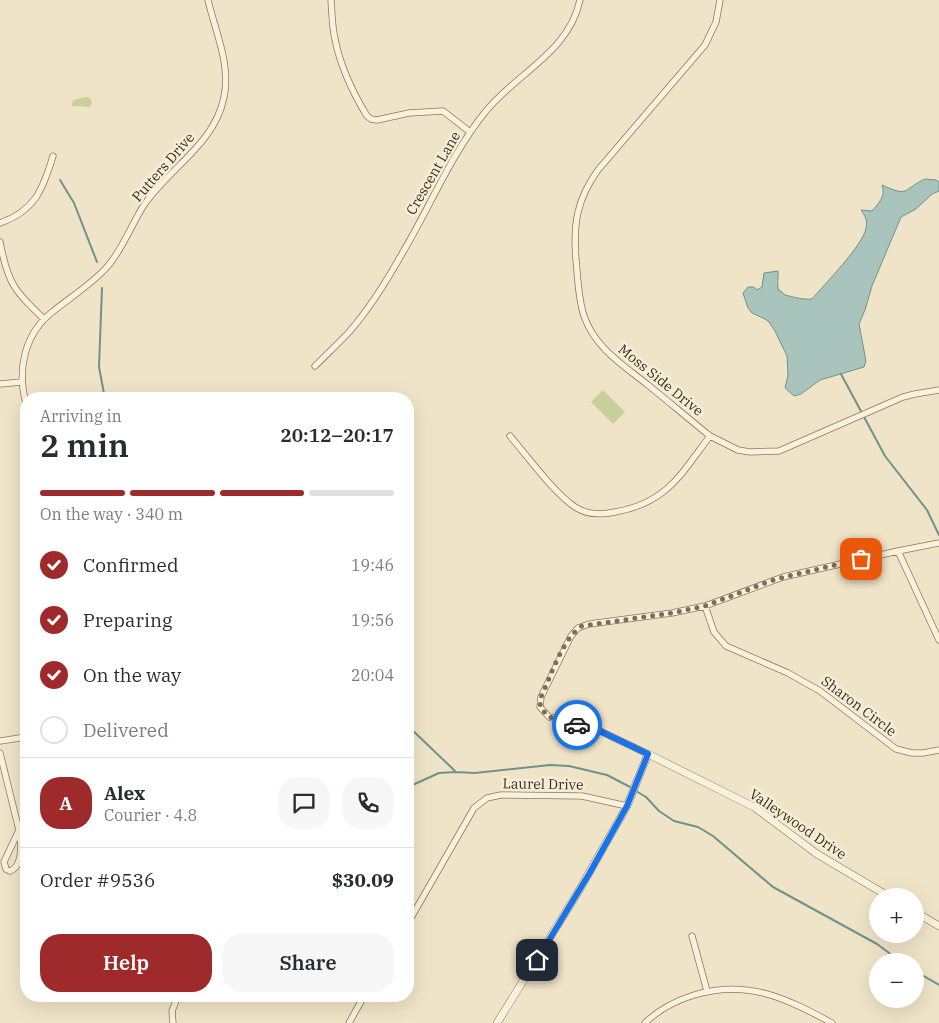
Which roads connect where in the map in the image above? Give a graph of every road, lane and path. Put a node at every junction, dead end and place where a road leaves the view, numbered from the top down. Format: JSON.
{"nodes":[{"id":1,"x":208,"y":0,"type":"edge"},
{"id":2,"x":331,"y":0,"type":"edge"},
{"id":3,"x":580,"y":0,"type":"edge"},
{"id":4,"x":720,"y":0,"type":"edge"},
{"id":5,"x":470,"y":132,"type":"junction"},
{"id":6,"x":52,"y":156,"type":"dead end"},
{"id":7,"x":0,"y":223,"type":"edge"},
{"id":8,"x":0,"y":242,"type":"edge"},
{"id":9,"x":2,"y":262,"type":"edge"},
{"id":10,"x":44,"y":319,"type":"junction"},
{"id":11,"x":315,"y":366,"type":"dead end"},
{"id":12,"x":22,"y":382,"type":"junction"},
{"id":13,"x":0,"y":384,"type":"edge"},
{"id":14,"x":939,"y":390,"type":"edge"},
{"id":15,"x":24,"y":392,"type":"edge"},
{"id":16,"x":510,"y":436,"type":"dead end"},
{"id":17,"x":710,"y":436,"type":"junction"},
{"id":18,"x":939,"y":543,"type":"edge"},
{"id":19,"x":898,"y":550,"type":"junction"},
{"id":20,"x":705,"y":606,"type":"junction"},
{"id":21,"x":939,"y":640,"type":"edge"},
{"id":22,"x":20,"y":738,"type":"edge"},
{"id":23,"x":0,"y":741,"type":"edge"},
{"id":24,"x":939,"y":750,"type":"edge"},
{"id":25,"x":0,"y":753,"type":"edge"},
{"id":26,"x":648,"y":754,"type":"junction"},
{"id":27,"x":627,"y":806,"type":"junction"},
{"id":28,"x":19,"y":830,"type":"junction"},
{"id":29,"x":874,"y":888,"type":"edge"},
{"id":30,"x":414,"y":913,"type":"edge"},
{"id":31,"x":924,"y":917,"type":"edge"},
{"id":32,"x":939,"y":926,"type":"edge"},
{"id":33,"x":692,"y":936,"type":"dead end"},
{"id":34,"x":707,"y":991,"type":"junction"},
{"id":35,"x":176,"y":1002,"type":"edge"},
{"id":36,"x":361,"y":1002,"type":"edge"},
{"id":37,"x":173,"y":1023,"type":"edge"},
{"id":38,"x":349,"y":1023,"type":"edge"},
{"id":39,"x":497,"y":1023,"type":"edge"},
{"id":40,"x":645,"y":1023,"type":"edge"},
{"id":41,"x":832,"y":1023,"type":"edge"}],
"edges":[{"from":1,"to":10,"type":"street","name":"Putters Drive"},
{"from":2,"to":5,"type":"street"},
{"from":3,"to":5,"type":"street","name":"Crescent Lane"},
{"from":4,"to":17,"type":"street","name":"Moss Side Drive"},
{"from":5,"to":11,"type":"street","name":"Crescent Lane"},
{"from":6,"to":7,"type":"street"},
{"from":8,"to":9,"type":"street"},
{"from":9,"to":10,"type":"street"},
{"from":10,"to":12,"type":"street","name":"Putters Drive"},
{"from":12,"to":13,"type":"street"},
{"from":12,"to":15,"type":"street","name":"Putters Drive"},
{"from":14,"to":17,"type":"street","name":"Moss Side Drive"},
{"from":16,"to":17,"type":"street"},
{"from":18,"to":19,"type":"street"},
{"from":19,"to":20,"type":"street"},
{"from":19,"to":21,"type":"street"},
{"from":20,"to":24,"type":"street","name":"Sharon Circle"},
{"from":20,"to":26,"type":"street","name":"Valleywood Drive"},
{"from":22,"to":23,"type":"street"},
{"from":25,"to":28,"type":"street"},
{"from":26,"to":27,"type":"street"},
{"from":26,"to":29,"type":"street","name":"Valleywood Drive"},
{"from":27,"to":30,"type":"street","name":"Laurel Drive"},
{"from":27,"to":39,"type":"street"},
{"from":28,"to":28,"type":"street"},
{"from":31,"to":32,"type":"street"},
{"from":33,"to":34,"type":"street"},
{"from":34,"to":40,"type":"street"},
{"from":34,"to":41,"type":"street"},
{"from":35,"to":37,"type":"street"},
{"from":36,"to":38,"type":"street"}]}
